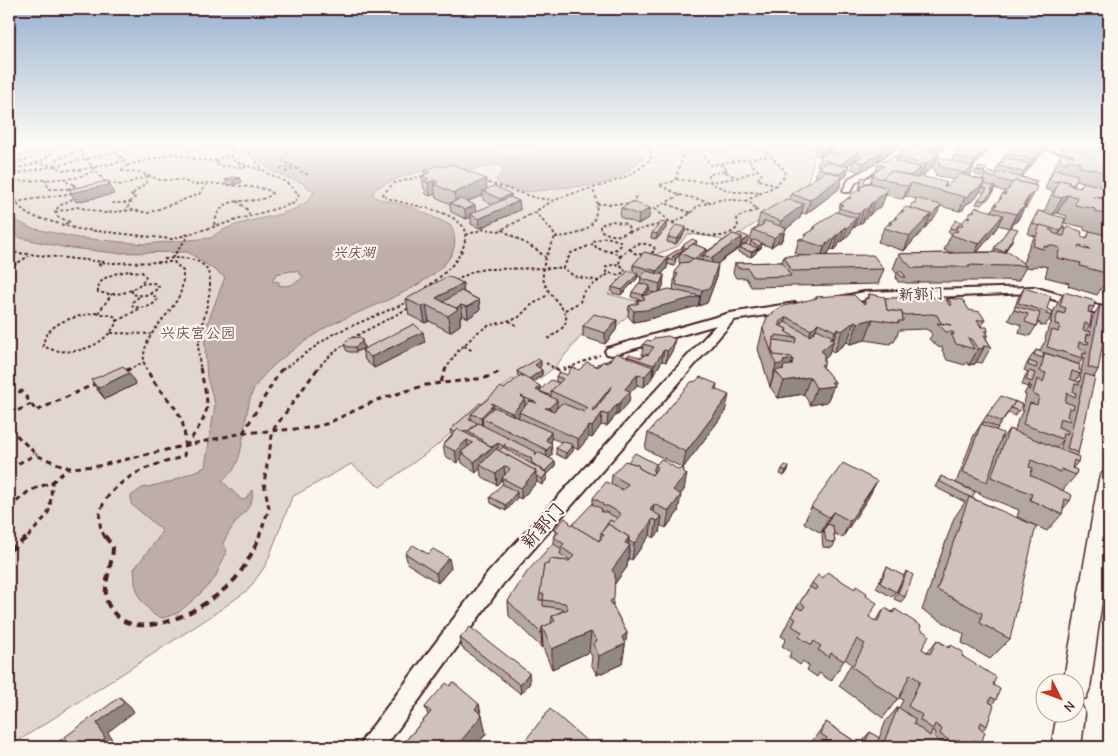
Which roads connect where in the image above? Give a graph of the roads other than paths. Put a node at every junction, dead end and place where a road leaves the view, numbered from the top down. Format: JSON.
{"nodes":[{"id":1,"x":854,"y":179,"type":"edge"},
{"id":2,"x":847,"y":190,"type":"dead end"},
{"id":3,"x":825,"y":303,"type":"edge"},
{"id":4,"x":806,"y":306,"type":"edge"},
{"id":5,"x":1109,"y":313,"type":"edge"},
{"id":6,"x":730,"y":317,"type":"junction"},
{"id":7,"x":612,"y":351,"type":"road end"},
{"id":8,"x":1109,"y":479,"type":"edge"},
{"id":9,"x":1078,"y":674,"type":"edge"},
{"id":10,"x":1070,"y":724,"type":"edge"},
{"id":11,"x":371,"y":747,"type":"edge"},
{"id":12,"x":1066,"y":747,"type":"edge"}],
"edges":[{"from":1,"to":2,"type":"street"},
{"from":3,"to":5,"type":"street","name":"新郭门"},
{"from":4,"to":6,"type":"street"},
{"from":6,"to":7,"type":"street"},
{"from":6,"to":11,"type":"street","name":"新郭门"},
{"from":8,"to":9,"type":"street"},
{"from":10,"to":12,"type":"street"}]}
